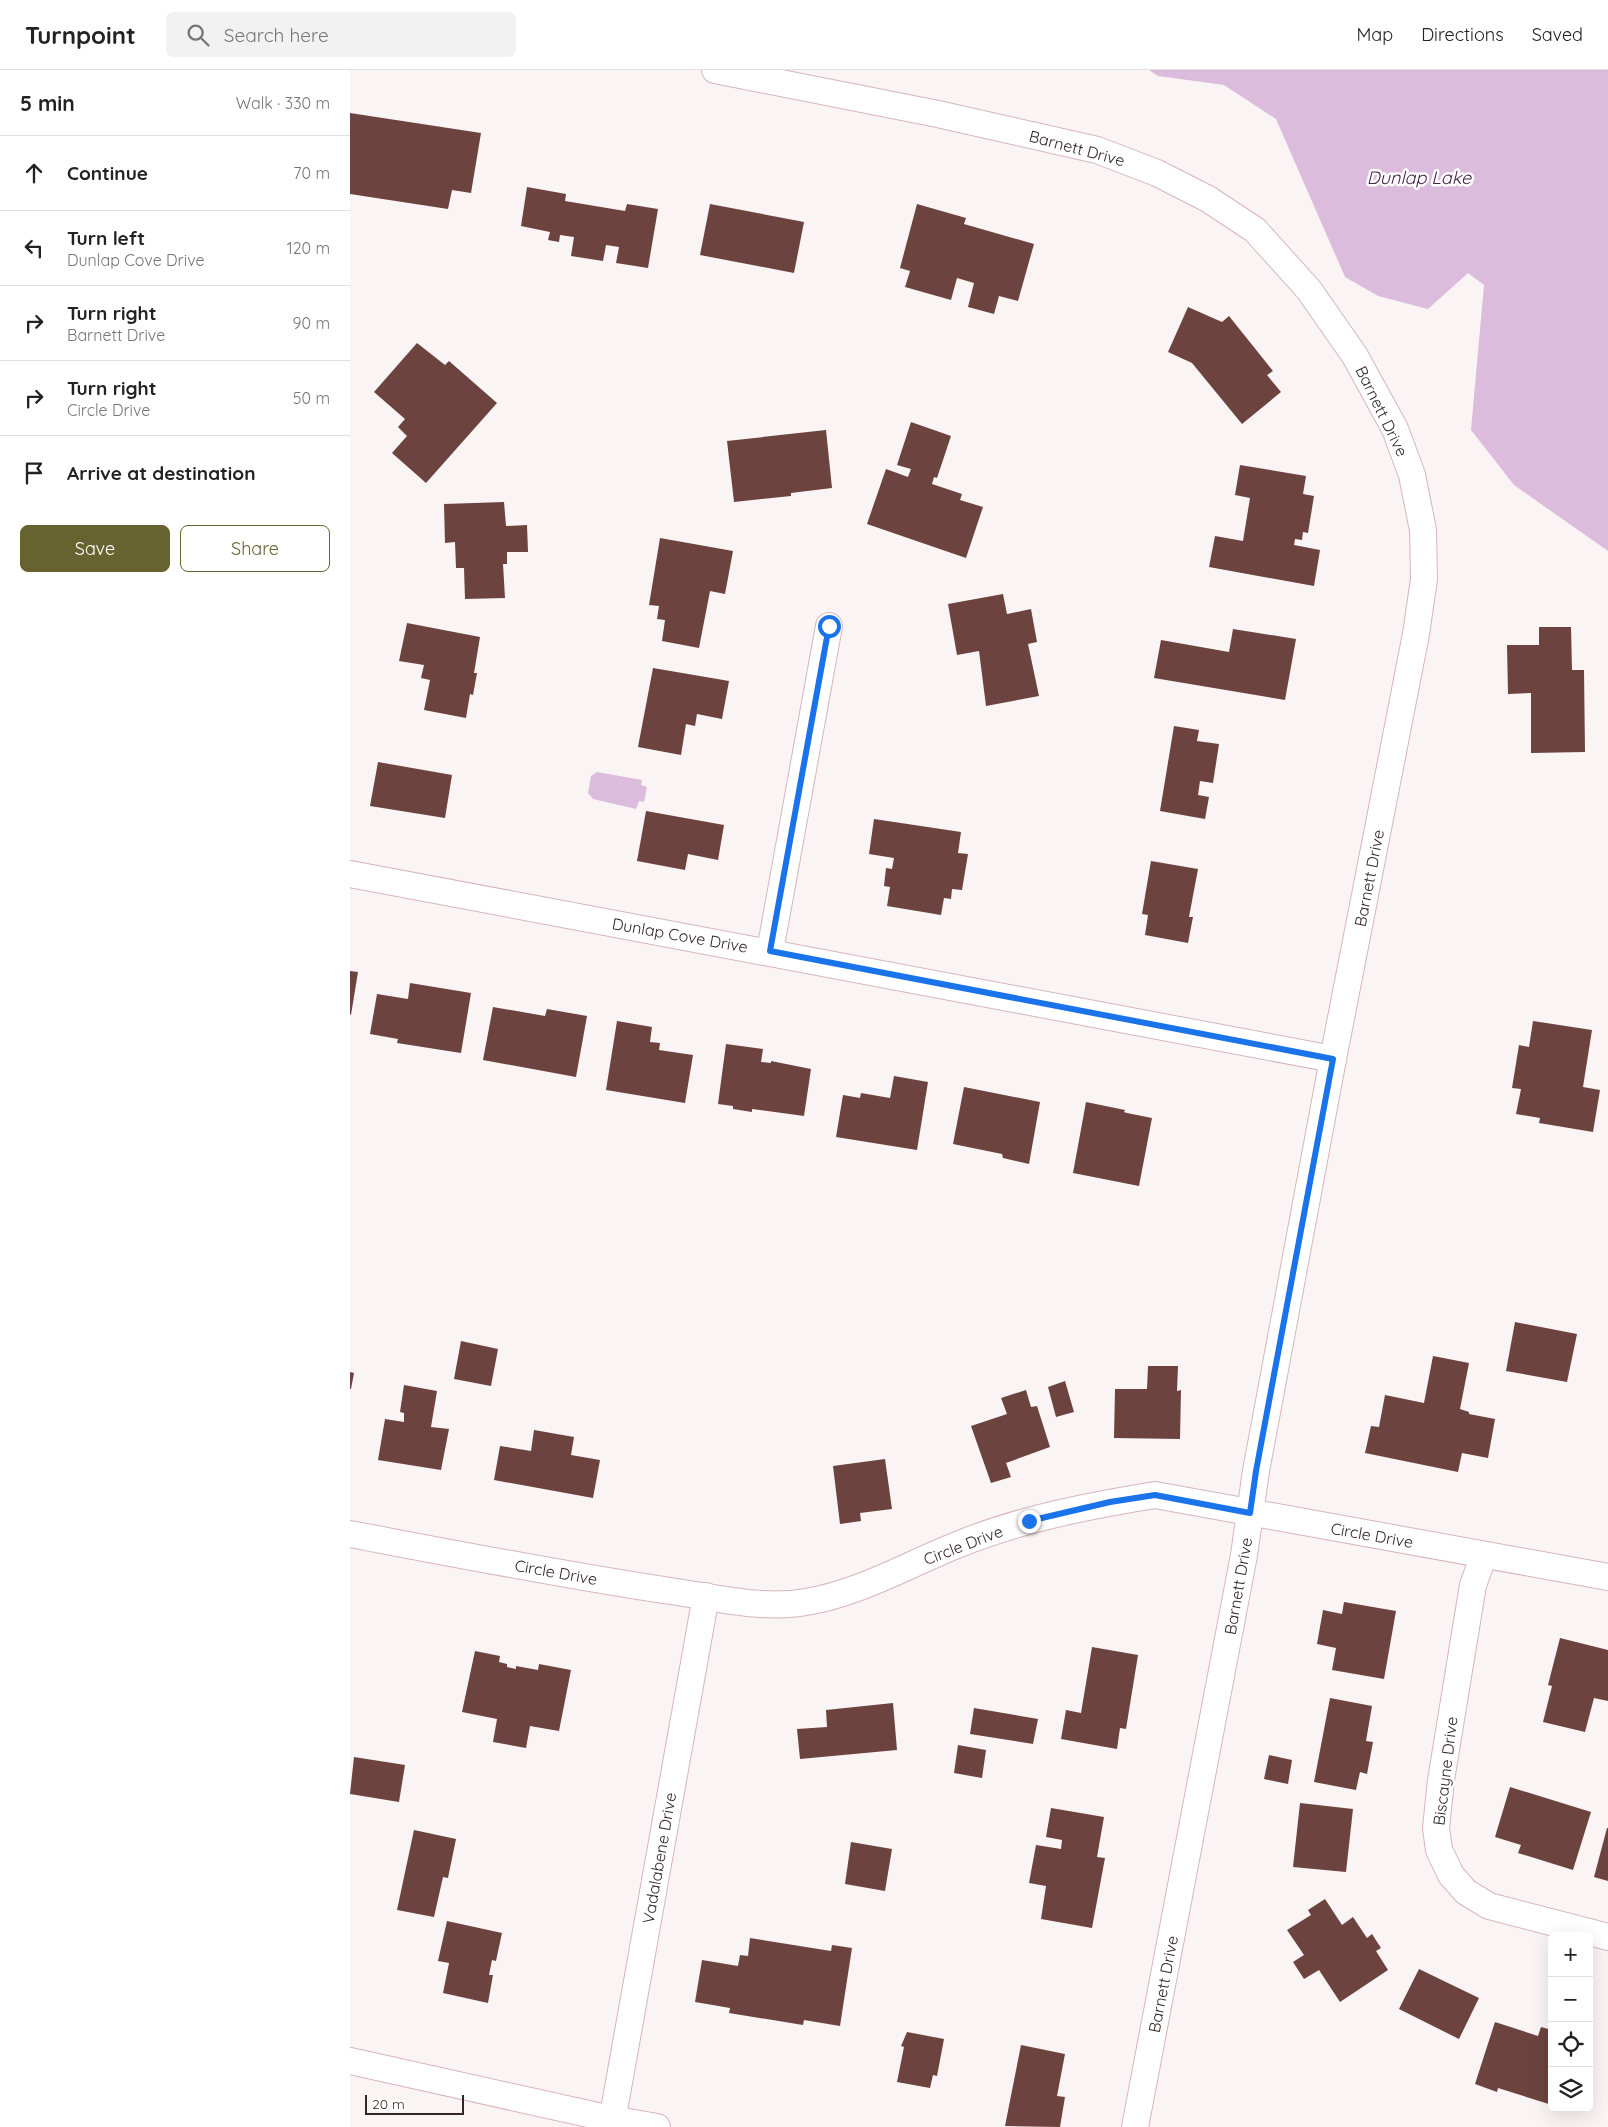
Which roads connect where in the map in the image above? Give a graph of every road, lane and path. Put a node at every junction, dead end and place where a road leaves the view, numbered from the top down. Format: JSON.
{"nodes":[{"id":1,"x":714,"y":70,"type":"edge"},
{"id":2,"x":829,"y":626,"type":"dead end"},
{"id":3,"x":350,"y":874,"type":"edge"},
{"id":4,"x":770,"y":951,"type":"junction"},
{"id":5,"x":1333,"y":1059,"type":"junction"},
{"id":6,"x":1250,"y":1513,"type":"junction"},
{"id":7,"x":350,"y":1534,"type":"edge"},
{"id":8,"x":1484,"y":1555,"type":"junction"},
{"id":9,"x":1608,"y":1577,"type":"edge"},
{"id":10,"x":706,"y":1596,"type":"junction"},
{"id":11,"x":1608,"y":1937,"type":"edge"},
{"id":12,"x":350,"y":2061,"type":"edge"},
{"id":13,"x":611,"y":2123,"type":"edge"},
{"id":14,"x":657,"y":2127,"type":"edge"},
{"id":15,"x":1136,"y":2127,"type":"edge"}],
"edges":[{"from":1,"to":5,"type":"street","name":"Barnett Drive"},
{"from":2,"to":4,"type":"street"},
{"from":3,"to":4,"type":"street","name":"Dunlap Cove Drive"},
{"from":4,"to":5,"type":"street","name":"Dunlap Cove Drive"},
{"from":5,"to":6,"type":"street","name":"Barnett Drive"},
{"from":6,"to":8,"type":"street","name":"Circle Drive"},
{"from":6,"to":10,"type":"street","name":"Circle Drive"},
{"from":6,"to":15,"type":"street","name":"Barnett Drive"},
{"from":7,"to":10,"type":"street","name":"Circle Drive"},
{"from":8,"to":9,"type":"street","name":"Circle Drive"},
{"from":8,"to":11,"type":"street","name":"Biscayne Drive"},
{"from":10,"to":13,"type":"street","name":"Vadalabene Drive"},
{"from":12,"to":13,"type":"street"},
{"from":13,"to":14,"type":"street"}]}
